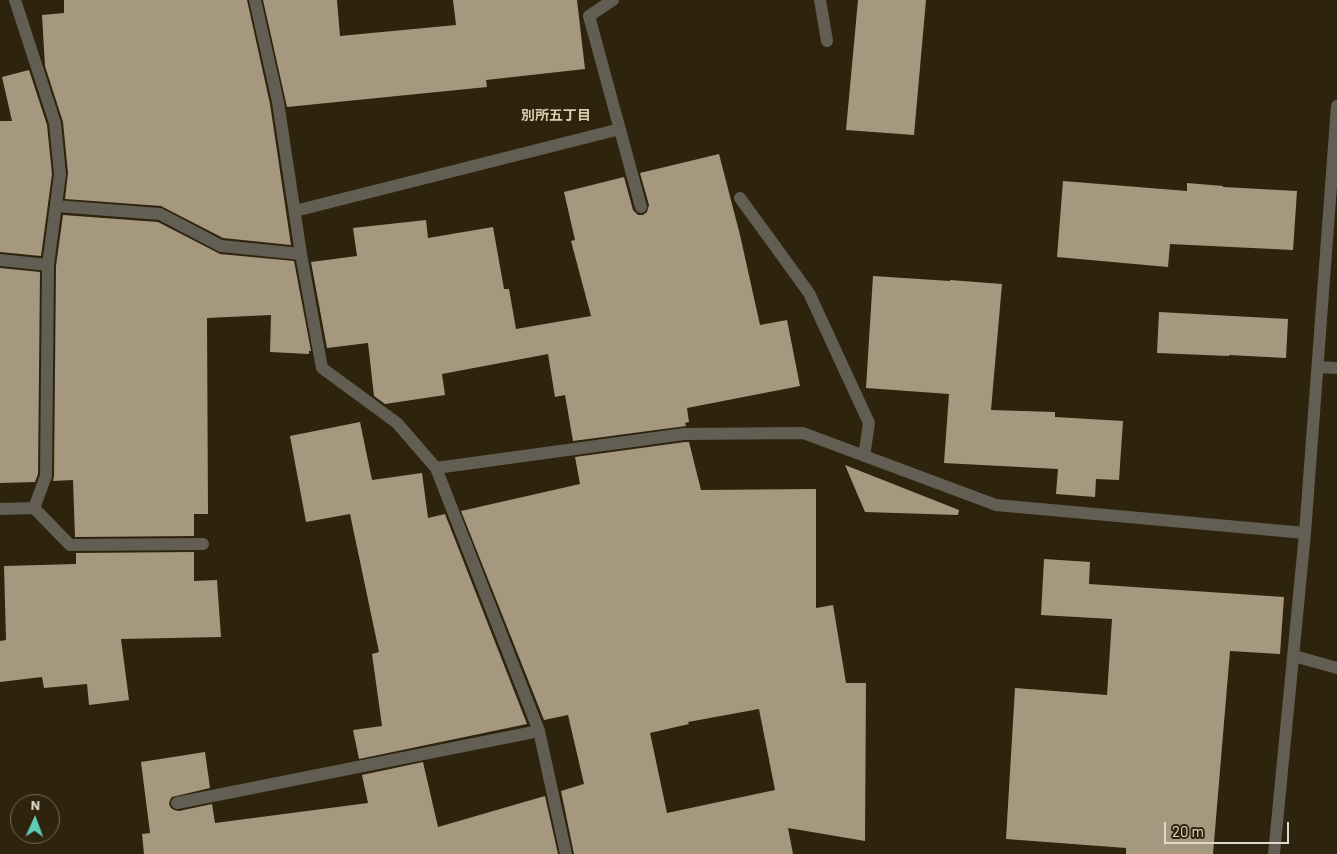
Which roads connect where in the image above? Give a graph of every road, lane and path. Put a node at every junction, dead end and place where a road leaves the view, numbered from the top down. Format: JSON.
{"nodes":[{"id":1,"x":15,"y":0,"type":"edge"},
{"id":2,"x":254,"y":0,"type":"edge"},
{"id":3,"x":613,"y":0,"type":"edge"},
{"id":4,"x":820,"y":0,"type":"edge"},
{"id":5,"x":827,"y":40,"type":"dead end"},
{"id":6,"x":1337,"y":106,"type":"edge"},
{"id":7,"x":620,"y":129,"type":"junction"},
{"id":8,"x":740,"y":198,"type":"dead end"},
{"id":9,"x":56,"y":206,"type":"junction"},
{"id":10,"x":641,"y":207,"type":"dead end"},
{"id":11,"x":294,"y":210,"type":"junction"},
{"id":12,"x":301,"y":254,"type":"junction"},
{"id":13,"x":0,"y":260,"type":"edge"},
{"id":14,"x":48,"y":265,"type":"junction"},
{"id":15,"x":1318,"y":366,"type":"junction"},
{"id":16,"x":1337,"y":368,"type":"edge"},
{"id":17,"x":864,"y":456,"type":"junction"},
{"id":18,"x":436,"y":468,"type":"junction"},
{"id":19,"x":34,"y":508,"type":"junction"},
{"id":20,"x":0,"y":509,"type":"edge"},
{"id":21,"x":1305,"y":532,"type":"junction"},
{"id":22,"x":204,"y":544,"type":"dead end"},
{"id":23,"x":1294,"y":656,"type":"junction"},
{"id":24,"x":1337,"y":668,"type":"edge"},
{"id":25,"x":539,"y":731,"type":"junction"},
{"id":26,"x":177,"y":803,"type":"dead end"},
{"id":27,"x":566,"y":854,"type":"edge"},
{"id":28,"x":1274,"y":854,"type":"edge"}],
"edges":[{"from":1,"to":9,"type":"street"},
{"from":2,"to":11,"type":"street"},
{"from":3,"to":7,"type":"street"},
{"from":4,"to":5,"type":"street"},
{"from":6,"to":15,"type":"street"},
{"from":7,"to":10,"type":"street"},
{"from":7,"to":11,"type":"street"},
{"from":8,"to":17,"type":"street"},
{"from":9,"to":12,"type":"street"},
{"from":9,"to":14,"type":"street"},
{"from":11,"to":12,"type":"street"},
{"from":12,"to":18,"type":"street"},
{"from":13,"to":14,"type":"street"},
{"from":14,"to":19,"type":"street"},
{"from":15,"to":16,"type":"street"},
{"from":15,"to":21,"type":"street"},
{"from":17,"to":18,"type":"street"},
{"from":17,"to":21,"type":"street"},
{"from":18,"to":25,"type":"street"},
{"from":19,"to":20,"type":"street"},
{"from":19,"to":22,"type":"street"},
{"from":21,"to":23,"type":"street"},
{"from":23,"to":24,"type":"street"},
{"from":23,"to":28,"type":"street"},
{"from":25,"to":26,"type":"street"},
{"from":25,"to":27,"type":"street"}]}
